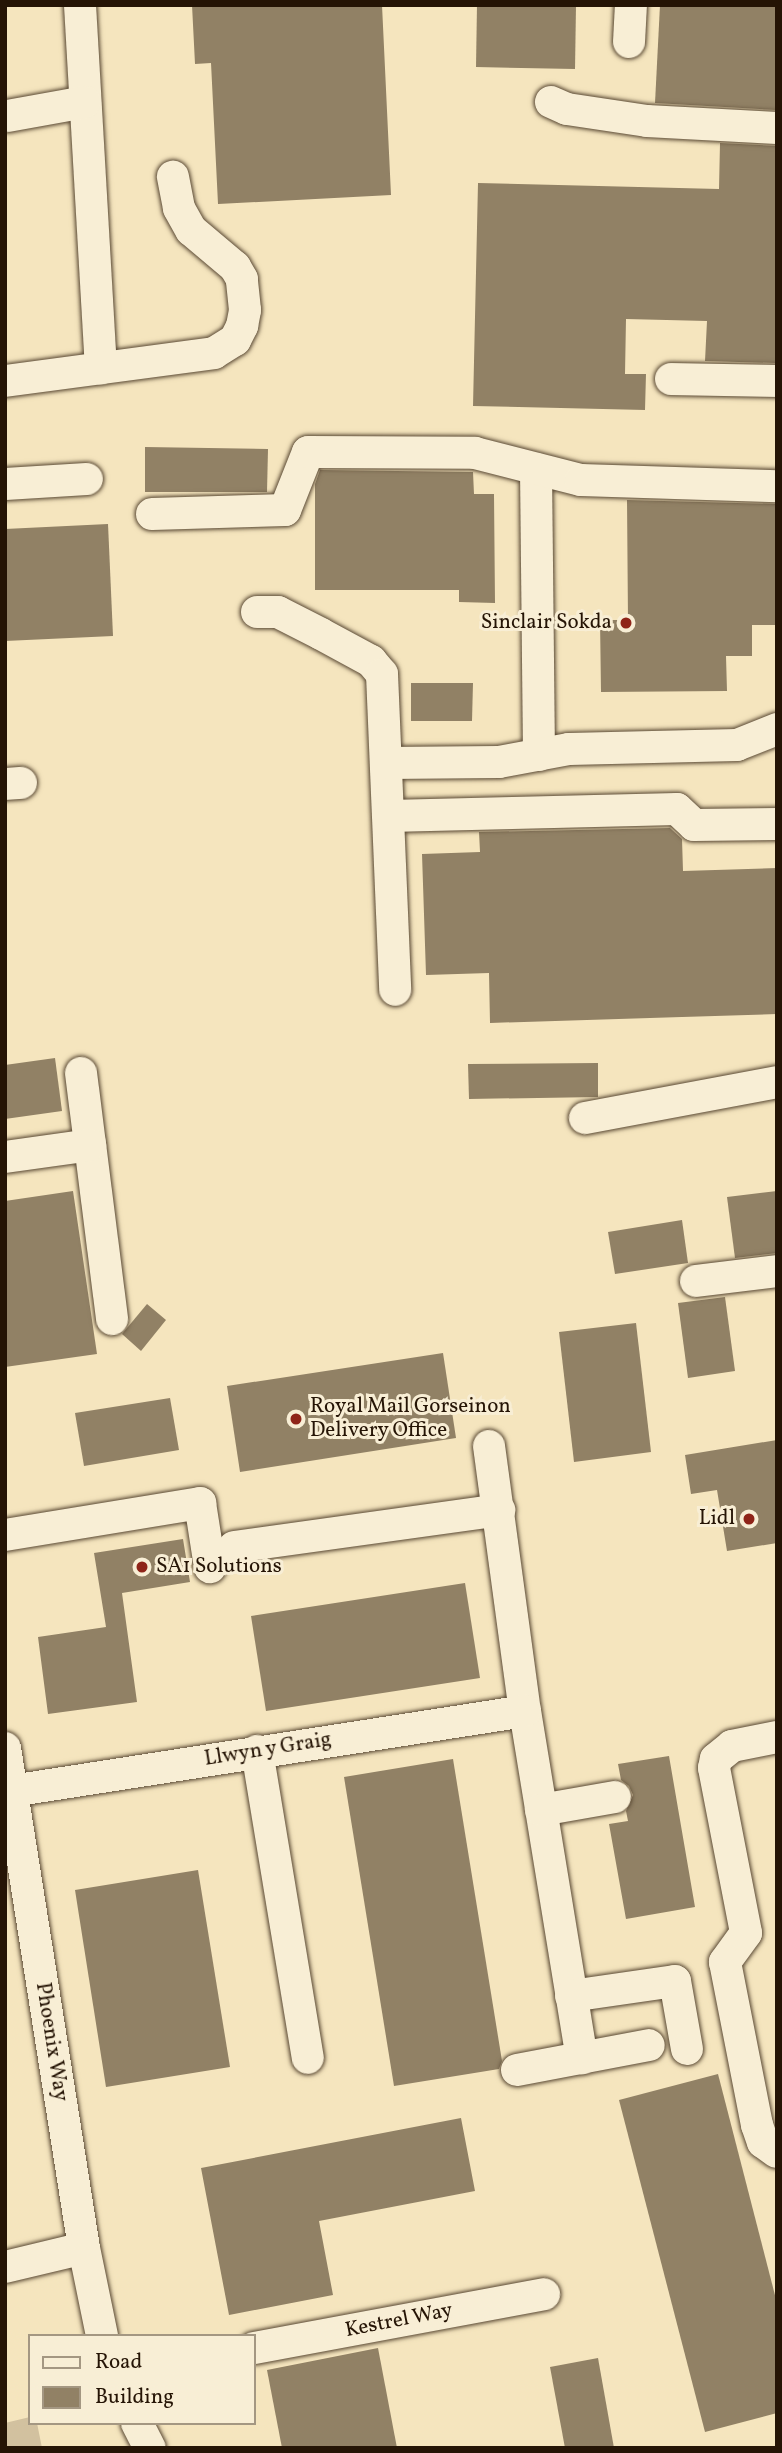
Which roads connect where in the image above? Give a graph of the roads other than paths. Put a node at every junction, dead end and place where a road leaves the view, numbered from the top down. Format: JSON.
{"nodes":[{"id":1,"x":79,"y":5,"type":"edge"},
{"id":2,"x":631,"y":5,"type":"edge"},
{"id":3,"x":629,"y":43,"type":"dead end"},
{"id":4,"x":85,"y":102,"type":"junction"},
{"id":5,"x":551,"y":102,"type":"dead end"},
{"id":6,"x":8,"y":116,"type":"dead end"},
{"id":7,"x":777,"y":128,"type":"edge"},
{"id":8,"x":173,"y":177,"type":"dead end"},
{"id":9,"x":101,"y":368,"type":"junction"},
{"id":10,"x":671,"y":379,"type":"dead end"},
{"id":11,"x":5,"y":381,"type":"edge"},
{"id":12,"x":777,"y":381,"type":"edge"},
{"id":13,"x":536,"y":469,"type":"junction"},
{"id":14,"x":87,"y":479,"type":"dead end"},
{"id":15,"x":5,"y":484,"type":"edge"},
{"id":16,"x":777,"y":486,"type":"edge"},
{"id":17,"x":152,"y":514,"type":"dead end"},
{"id":18,"x":257,"y":612,"type":"dead end"},
{"id":19,"x":777,"y":729,"type":"edge"},
{"id":20,"x":539,"y":755,"type":"junction"},
{"id":21,"x":387,"y":763,"type":"junction"},
{"id":22,"x":389,"y":816,"type":"junction"},
{"id":23,"x":777,"y":824,"type":"edge"},
{"id":24,"x":395,"y":990,"type":"dead end"},
{"id":25,"x":81,"y":1073,"type":"dead end"},
{"id":26,"x":777,"y":1082,"type":"edge"},
{"id":27,"x":585,"y":1118,"type":"dead end"},
{"id":28,"x":90,"y":1144,"type":"junction"},
{"id":29,"x":5,"y":1157,"type":"edge"},
{"id":30,"x":777,"y":1271,"type":"edge"},
{"id":31,"x":696,"y":1282,"type":"dead end"},
{"id":32,"x":112,"y":1319,"type":"dead end"},
{"id":33,"x":489,"y":1446,"type":"dead end"},
{"id":34,"x":499,"y":1510,"type":"junction"},
{"id":35,"x":5,"y":1535,"type":"edge"},
{"id":36,"x":234,"y":1547,"type":"dead end"},
{"id":37,"x":209,"y":1567,"type":"dead end"},
{"id":38,"x":525,"y":1711,"type":"junction"},
{"id":39,"x":777,"y":1737,"type":"edge"},
{"id":40,"x":5,"y":1748,"type":"edge"},
{"id":41,"x":257,"y":1751,"type":"junction"},
{"id":42,"x":8,"y":1792,"type":"edge"},
{"id":43,"x":615,"y":1797,"type":"dead end"},
{"id":44,"x":541,"y":1810,"type":"junction"},
{"id":45,"x":572,"y":1996,"type":"junction"},
{"id":46,"x":649,"y":2045,"type":"dead end"},
{"id":47,"x":687,"y":2049,"type":"dead end"},
{"id":48,"x":307,"y":2058,"type":"dead end"},
{"id":49,"x":582,"y":2058,"type":"junction"},
{"id":50,"x":517,"y":2070,"type":"dead end"},
{"id":51,"x":777,"y":2152,"type":"edge"},
{"id":52,"x":84,"y":2248,"type":"junction"},
{"id":53,"x":5,"y":2267,"type":"edge"},
{"id":54,"x":544,"y":2294,"type":"dead end"},
{"id":55,"x":102,"y":2334,"type":"edge"},
{"id":56,"x":256,"y":2348,"type":"edge"},
{"id":57,"x":138,"y":2425,"type":"edge"},
{"id":58,"x":150,"y":2448,"type":"edge"}],
"edges":[{"from":1,"to":4,"type":"street"},
{"from":2,"to":3,"type":"street"},
{"from":4,"to":6,"type":"street"},
{"from":4,"to":9,"type":"street"},
{"from":5,"to":7,"type":"street"},
{"from":8,"to":9,"type":"street"},
{"from":9,"to":11,"type":"street"},
{"from":10,"to":12,"type":"street"},
{"from":13,"to":16,"type":"street"},
{"from":13,"to":17,"type":"street"},
{"from":13,"to":20,"type":"street"},
{"from":14,"to":15,"type":"street"},
{"from":18,"to":21,"type":"street"},
{"from":19,"to":20,"type":"street"},
{"from":20,"to":21,"type":"street"},
{"from":21,"to":22,"type":"street"},
{"from":22,"to":23,"type":"street"},
{"from":22,"to":24,"type":"street"},
{"from":25,"to":28,"type":"street"},
{"from":26,"to":27,"type":"street"},
{"from":28,"to":29,"type":"street"},
{"from":28,"to":32,"type":"street"},
{"from":30,"to":31,"type":"street"},
{"from":33,"to":34,"type":"street"},
{"from":34,"to":36,"type":"street"},
{"from":34,"to":38,"type":"street"},
{"from":35,"to":37,"type":"street"},
{"from":38,"to":41,"type":"street","name":"Llwyn y Graig"},
{"from":38,"to":44,"type":"street"},
{"from":39,"to":51,"type":"street"},
{"from":40,"to":42,"type":"street","name":"Phoenix Way"},
{"from":41,"to":42,"type":"street","name":"Llwyn y Graig"},
{"from":41,"to":48,"type":"street"},
{"from":42,"to":52,"type":"street","name":"Phoenix Way"},
{"from":43,"to":44,"type":"street"},
{"from":44,"to":45,"type":"street"},
{"from":45,"to":47,"type":"street"},
{"from":45,"to":49,"type":"street"},
{"from":46,"to":49,"type":"street"},
{"from":49,"to":50,"type":"street"},
{"from":52,"to":53,"type":"street"},
{"from":52,"to":55,"type":"street","name":"Phoenix Way"},
{"from":54,"to":56,"type":"street","name":"Kestrel Way"},
{"from":57,"to":58,"type":"street"}]}
